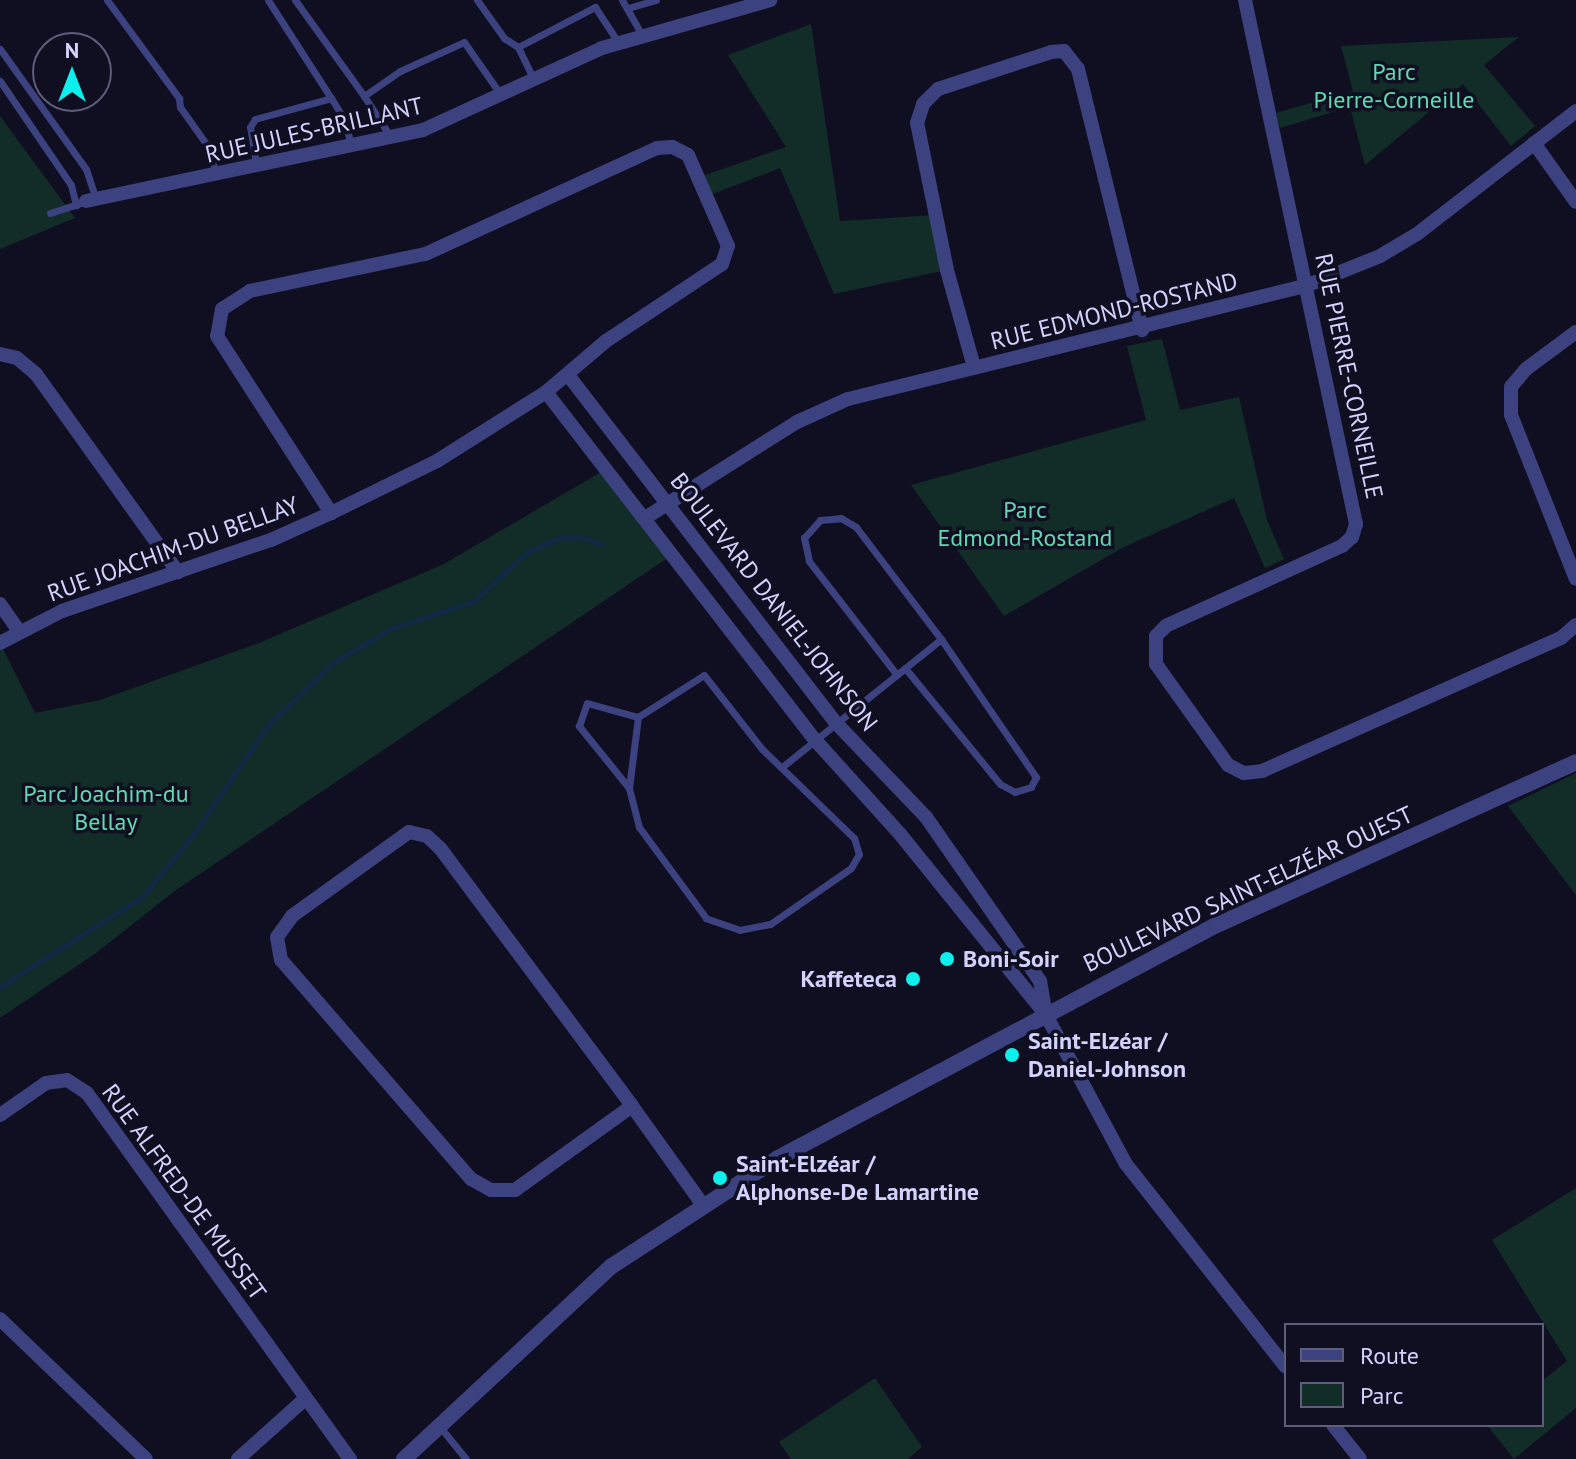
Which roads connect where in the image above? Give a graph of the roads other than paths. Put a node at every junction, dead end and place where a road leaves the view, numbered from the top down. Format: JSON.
{"nodes":[{"id":1,"x":107,"y":0,"type":"edge"},
{"id":2,"x":268,"y":0,"type":"edge"},
{"id":3,"x":295,"y":0,"type":"edge"},
{"id":4,"x":477,"y":0,"type":"edge"},
{"id":5,"x":622,"y":0,"type":"edge"},
{"id":6,"x":656,"y":0,"type":"edge"},
{"id":7,"x":770,"y":0,"type":"edge"},
{"id":8,"x":1245,"y":0,"type":"edge"},
{"id":9,"x":628,"y":8,"type":"junction"},
{"id":10,"x":642,"y":35,"type":"junction"},
{"id":11,"x":618,"y":42,"type":"junction"},
{"id":12,"x":518,"y":47,"type":"junction"},
{"id":13,"x":0,"y":49,"type":"edge"},
{"id":14,"x":534,"y":80,"type":"junction"},
{"id":15,"x":0,"y":81,"type":"edge"},
{"id":16,"x":501,"y":95,"type":"junction"},
{"id":17,"x":364,"y":96,"type":"junction"},
{"id":18,"x":331,"y":98,"type":"junction"},
{"id":19,"x":1576,"y":111,"type":"edge"},
{"id":20,"x":391,"y":139,"type":"junction"},
{"id":21,"x":1534,"y":143,"type":"junction"},
{"id":22,"x":352,"y":147,"type":"junction"},
{"id":23,"x":257,"y":166,"type":"junction"},
{"id":24,"x":216,"y":174,"type":"junction"},
{"id":25,"x":86,"y":202,"type":"junction"},
{"id":26,"x":1576,"y":202,"type":"edge"},
{"id":27,"x":50,"y":213,"type":"dead end"},
{"id":28,"x":1308,"y":285,"type":"junction"},
{"id":29,"x":1142,"y":330,"type":"junction"},
{"id":30,"x":1576,"y":332,"type":"edge"},
{"id":31,"x":0,"y":354,"type":"edge"},
{"id":32,"x":974,"y":367,"type":"junction"},
{"id":33,"x":568,"y":375,"type":"junction"},
{"id":34,"x":546,"y":392,"type":"junction"},
{"id":35,"x":668,"y":502,"type":"junction"},
{"id":36,"x":331,"y":513,"type":"junction"},
{"id":37,"x":645,"y":518,"type":"junction"},
{"id":38,"x":178,"y":572,"type":"junction"},
{"id":39,"x":1576,"y":579,"type":"edge"},
{"id":40,"x":0,"y":604,"type":"edge"},
{"id":41,"x":1576,"y":625,"type":"edge"},
{"id":42,"x":19,"y":631,"type":"junction"},
{"id":43,"x":941,"y":639,"type":"junction"},
{"id":44,"x":0,"y":643,"type":"edge"},
{"id":45,"x":905,"y":668,"type":"junction"},
{"id":46,"x":897,"y":675,"type":"junction"},
{"id":47,"x":638,"y":717,"type":"junction"},
{"id":48,"x":837,"y":724,"type":"junction"},
{"id":49,"x":816,"y":741,"type":"junction"},
{"id":50,"x":1576,"y":762,"type":"edge"},
{"id":51,"x":782,"y":767,"type":"junction"},
{"id":52,"x":629,"y":788,"type":"junction"},
{"id":53,"x":1046,"y":1015,"type":"junction"},
{"id":54,"x":632,"y":1106,"type":"junction"},
{"id":55,"x":0,"y":1115,"type":"edge"},
{"id":56,"x":703,"y":1205,"type":"junction"},
{"id":57,"x":0,"y":1319,"type":"edge"},
{"id":58,"x":1284,"y":1364,"type":"edge"},
{"id":59,"x":306,"y":1398,"type":"junction"},
{"id":60,"x":439,"y":1425,"type":"junction"},
{"id":61,"x":1335,"y":1427,"type":"edge"},
{"id":62,"x":146,"y":1459,"type":"edge"},
{"id":63,"x":238,"y":1459,"type":"edge"},
{"id":64,"x":350,"y":1459,"type":"edge"},
{"id":65,"x":404,"y":1459,"type":"edge"},
{"id":66,"x":466,"y":1459,"type":"edge"},
{"id":67,"x":1360,"y":1459,"type":"edge"}],
"edges":[{"from":1,"to":24,"type":"lane"},
{"from":2,"to":18,"type":"lane"},
{"from":3,"to":17,"type":"lane"},
{"from":4,"to":12,"type":"lane"},
{"from":5,"to":9,"type":"lane"},
{"from":6,"to":9,"type":"lane"},
{"from":7,"to":10,"type":"street","name":"RUE JULES-BRILLANT"},
{"from":8,"to":28,"type":"street","name":"RUE PIERRE-CORNEILLE"},
{"from":9,"to":10,"type":"lane"},
{"from":10,"to":11,"type":"street","name":"RUE JULES-BRILLANT"},
{"from":11,"to":12,"type":"lane"},
{"from":11,"to":14,"type":"street","name":"RUE JULES-BRILLANT"},
{"from":12,"to":14,"type":"lane"},
{"from":13,"to":25,"type":"lane"},
{"from":14,"to":16,"type":"street","name":"RUE JULES-BRILLANT"},
{"from":15,"to":25,"type":"lane"},
{"from":16,"to":17,"type":"lane"},
{"from":16,"to":20,"type":"street","name":"RUE JULES-BRILLANT"},
{"from":17,"to":20,"type":"lane"},
{"from":18,"to":22,"type":"lane"},
{"from":18,"to":23,"type":"lane"},
{"from":19,"to":21,"type":"street","name":"RUE EDMOND-ROSTAND"},
{"from":20,"to":22,"type":"street","name":"RUE JULES-BRILLANT"},
{"from":21,"to":26,"type":"street"},
{"from":21,"to":28,"type":"street","name":"RUE EDMOND-ROSTAND"},
{"from":22,"to":23,"type":"street","name":"RUE JULES-BRILLANT"},
{"from":23,"to":24,"type":"street","name":"RUE JULES-BRILLANT"},
{"from":24,"to":25,"type":"street","name":"RUE JULES-BRILLANT"},
{"from":25,"to":27,"type":"lane"},
{"from":28,"to":29,"type":"street","name":"RUE EDMOND-ROSTAND"},
{"from":28,"to":41,"type":"street","name":"RUE PIERRE-CORNEILLE"},
{"from":29,"to":32,"type":"street","name":"RUE EDMOND-ROSTAND"},
{"from":29,"to":32,"type":"street"},
{"from":30,"to":39,"type":"street"},
{"from":31,"to":38,"type":"street"},
{"from":32,"to":35,"type":"street","name":"RUE EDMOND-ROSTAND"},
{"from":33,"to":34,"type":"street","name":"RUE JOACHIM-DU BELLAY"},
{"from":33,"to":35,"type":"street","name":"BOULEVARD DANIEL-JOHNSON"},
{"from":33,"to":36,"type":"street","name":"RUE JOACHIM-DU BELLAY"},
{"from":34,"to":36,"type":"street","name":"RUE JOACHIM-DU BELLAY"},
{"from":34,"to":37,"type":"street","name":"BOULEVARD DANIEL-JOHNSON"},
{"from":35,"to":37,"type":"street","name":"RUE EDMOND-ROSTAND"},
{"from":35,"to":48,"type":"street","name":"BOULEVARD DANIEL-JOHNSON"},
{"from":36,"to":38,"type":"street","name":"RUE JOACHIM-DU BELLAY"},
{"from":37,"to":49,"type":"street","name":"BOULEVARD DANIEL-JOHNSON"},
{"from":38,"to":42,"type":"street","name":"RUE JOACHIM-DU BELLAY"},
{"from":40,"to":42,"type":"street"},
{"from":42,"to":44,"type":"street","name":"RUE JOACHIM-DU BELLAY"},
{"from":43,"to":45,"type":"lane"},
{"from":43,"to":45,"type":"lane"},
{"from":43,"to":46,"type":"lane"},
{"from":45,"to":46,"type":"lane"},
{"from":46,"to":48,"type":"lane"},
{"from":47,"to":51,"type":"lane"},
{"from":47,"to":52,"type":"lane"},
{"from":47,"to":52,"type":"lane"},
{"from":48,"to":49,"type":"lane"},
{"from":48,"to":53,"type":"street","name":"BOULEVARD DANIEL-JOHNSON"},
{"from":49,"to":51,"type":"lane"},
{"from":49,"to":53,"type":"street","name":"BOULEVARD DANIEL-JOHNSON"},
{"from":50,"to":53,"type":"street","name":"BOULEVARD SAINT-ELZÉAR OUEST"},
{"from":51,"to":52,"type":"lane"},
{"from":53,"to":56,"type":"street","name":"BOULEVARD SAINT-ELZÉAR OUEST"},
{"from":53,"to":58,"type":"street","name":"BOULEVARD DANIEL-JOHNSON"},
{"from":54,"to":54,"type":"street"},
{"from":54,"to":56,"type":"street"},
{"from":55,"to":59,"type":"street","name":"RUE ALFRED-DE MUSSET"},
{"from":56,"to":60,"type":"street","name":"BOULEVARD SAINT-ELZÉAR OUEST"},
{"from":57,"to":62,"type":"street"},
{"from":59,"to":63,"type":"street"},
{"from":59,"to":64,"type":"street","name":"RUE ALFRED-DE MUSSET"},
{"from":60,"to":65,"type":"street","name":"BOULEVARD SAINT-ELZÉAR OUEST"},
{"from":60,"to":66,"type":"lane"},
{"from":61,"to":67,"type":"street"}]}
